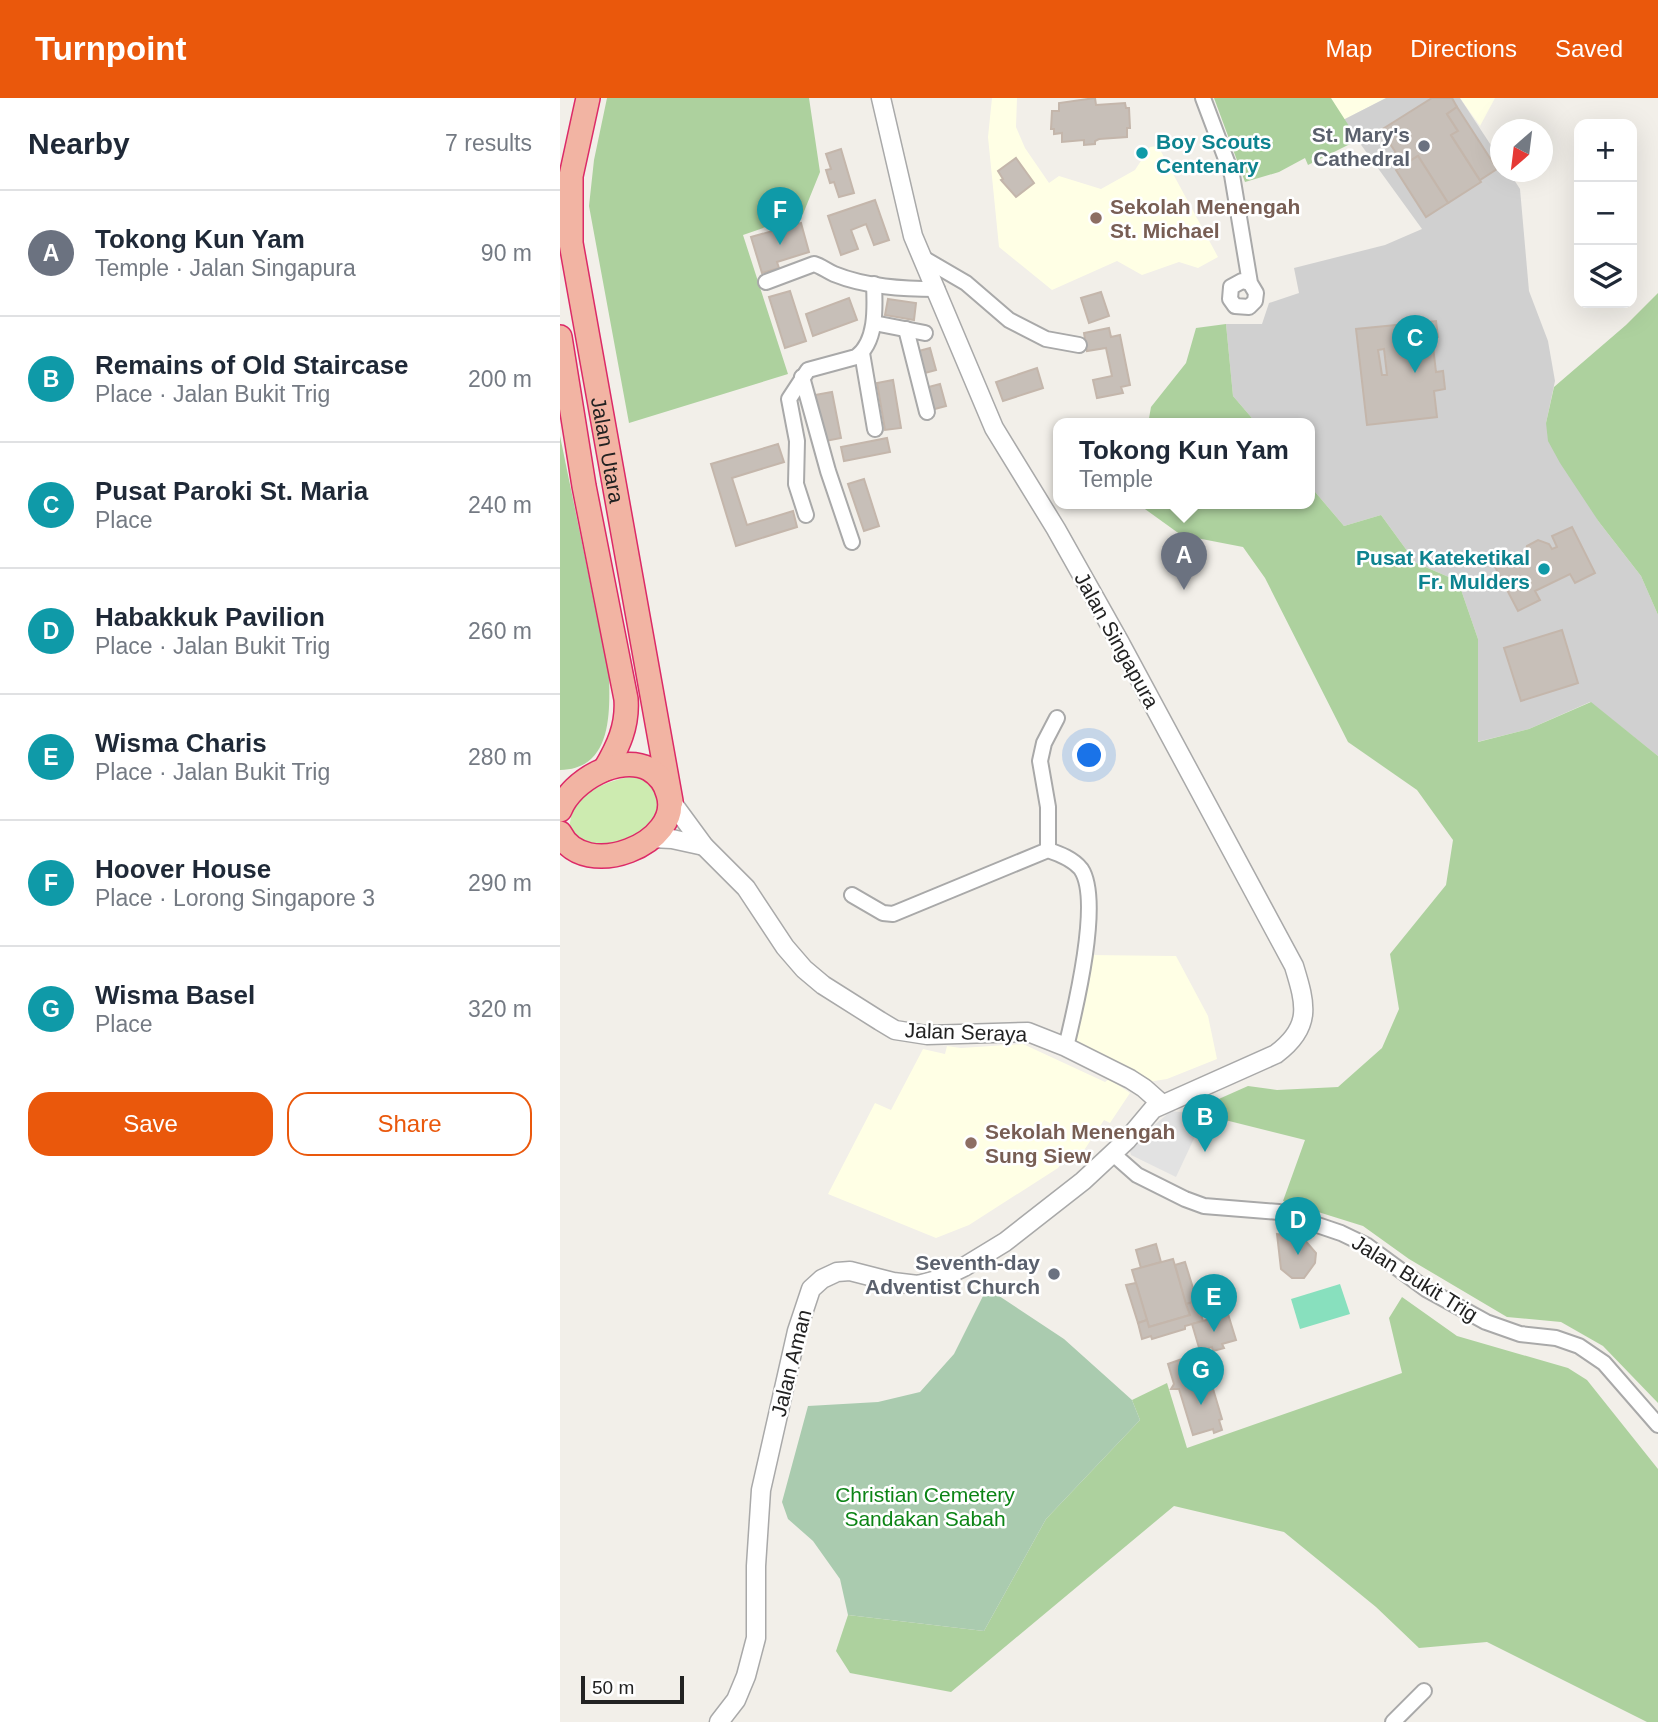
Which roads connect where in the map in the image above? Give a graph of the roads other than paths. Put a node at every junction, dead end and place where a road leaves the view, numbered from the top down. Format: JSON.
{"nodes":[{"id":1,"x":588,"y":98,"type":"edge"},
{"id":2,"x":881,"y":98,"type":"edge"},
{"id":3,"x":1203,"y":98,"type":"edge"},
{"id":4,"x":923,"y":258,"type":"junction"},
{"id":5,"x":766,"y":282,"type":"dead end"},
{"id":6,"x":1250,"y":283,"type":"dead end"},
{"id":7,"x":874,"y":284,"type":"junction"},
{"id":8,"x":937,"y":289,"type":"junction"},
{"id":9,"x":874,"y":323,"type":"junction"},
{"id":10,"x":906,"y":329,"type":"junction"},
{"id":11,"x":925,"y":333,"type":"dead end"},
{"id":12,"x":560,"y":337,"type":"edge"},
{"id":13,"x":1079,"y":345,"type":"dead end"},
{"id":14,"x":862,"y":353,"type":"junction"},
{"id":15,"x":802,"y":377,"type":"junction"},
{"id":16,"x":928,"y":412,"type":"dead end"},
{"id":17,"x":875,"y":429,"type":"dead end"},
{"id":18,"x":806,"y":515,"type":"dead end"},
{"id":19,"x":852,"y":542,"type":"dead end"},
{"id":20,"x":1057,"y":718,"type":"dead end"},
{"id":21,"x":605,"y":769,"type":"junction"},
{"id":22,"x":671,"y":801,"type":"junction"},
{"id":23,"x":560,"y":807,"type":"edge"},
{"id":24,"x":560,"y":833,"type":"edge"},
{"id":25,"x":652,"y":838,"type":"junction"},
{"id":26,"x":704,"y":846,"type":"junction"},
{"id":27,"x":1048,"y":850,"type":"junction"},
{"id":28,"x":571,"y":852,"type":"edge"},
{"id":29,"x":852,"y":895,"type":"dead end"},
{"id":30,"x":1066,"y":1047,"type":"junction"},
{"id":31,"x":1162,"y":1104,"type":"junction"},
{"id":32,"x":1112,"y":1153,"type":"junction"},
{"id":33,"x":1658,"y":1425,"type":"edge"},
{"id":34,"x":1424,"y":1691,"type":"dead end"},
{"id":35,"x":719,"y":1722,"type":"edge"},
{"id":36,"x":1392,"y":1722,"type":"edge"}],
"edges":[{"from":1,"to":22,"type":"highway","name":"Jalan Utara"},
{"from":2,"to":4,"type":"street","name":"Jalan Singapura"},
{"from":3,"to":6,"type":"street"},
{"from":4,"to":8,"type":"street","name":"Jalan Singapura"},
{"from":4,"to":13,"type":"street"},
{"from":5,"to":7,"type":"street"},
{"from":7,"to":8,"type":"street"},
{"from":7,"to":9,"type":"street"},
{"from":8,"to":31,"type":"street","name":"Jalan Singapura"},
{"from":9,"to":10,"type":"street"},
{"from":9,"to":14,"type":"street"},
{"from":10,"to":11,"type":"street"},
{"from":10,"to":16,"type":"street"},
{"from":12,"to":21,"type":"highway","name":"Jalan Utara"},
{"from":14,"to":15,"type":"street"},
{"from":14,"to":17,"type":"street"},
{"from":15,"to":18,"type":"street"},
{"from":15,"to":19,"type":"street"},
{"from":20,"to":27,"type":"street"},
{"from":21,"to":22,"type":"highway"},
{"from":21,"to":23,"type":"highway"},
{"from":22,"to":25,"type":"highway"},
{"from":22,"to":26,"type":"street","name":"Jalan Seraya"},
{"from":24,"to":28,"type":"highway"},
{"from":25,"to":26,"type":"street"},
{"from":25,"to":28,"type":"highway"},
{"from":26,"to":30,"type":"street","name":"Jalan Seraya"},
{"from":27,"to":29,"type":"street"},
{"from":27,"to":30,"type":"street"},
{"from":30,"to":31,"type":"street","name":"Jalan Seraya"},
{"from":31,"to":32,"type":"street","name":"Jalan Aman"},
{"from":32,"to":33,"type":"street","name":"Jalan Bukit Trig"},
{"from":32,"to":35,"type":"street","name":"Jalan Aman"},
{"from":34,"to":36,"type":"street"}]}
